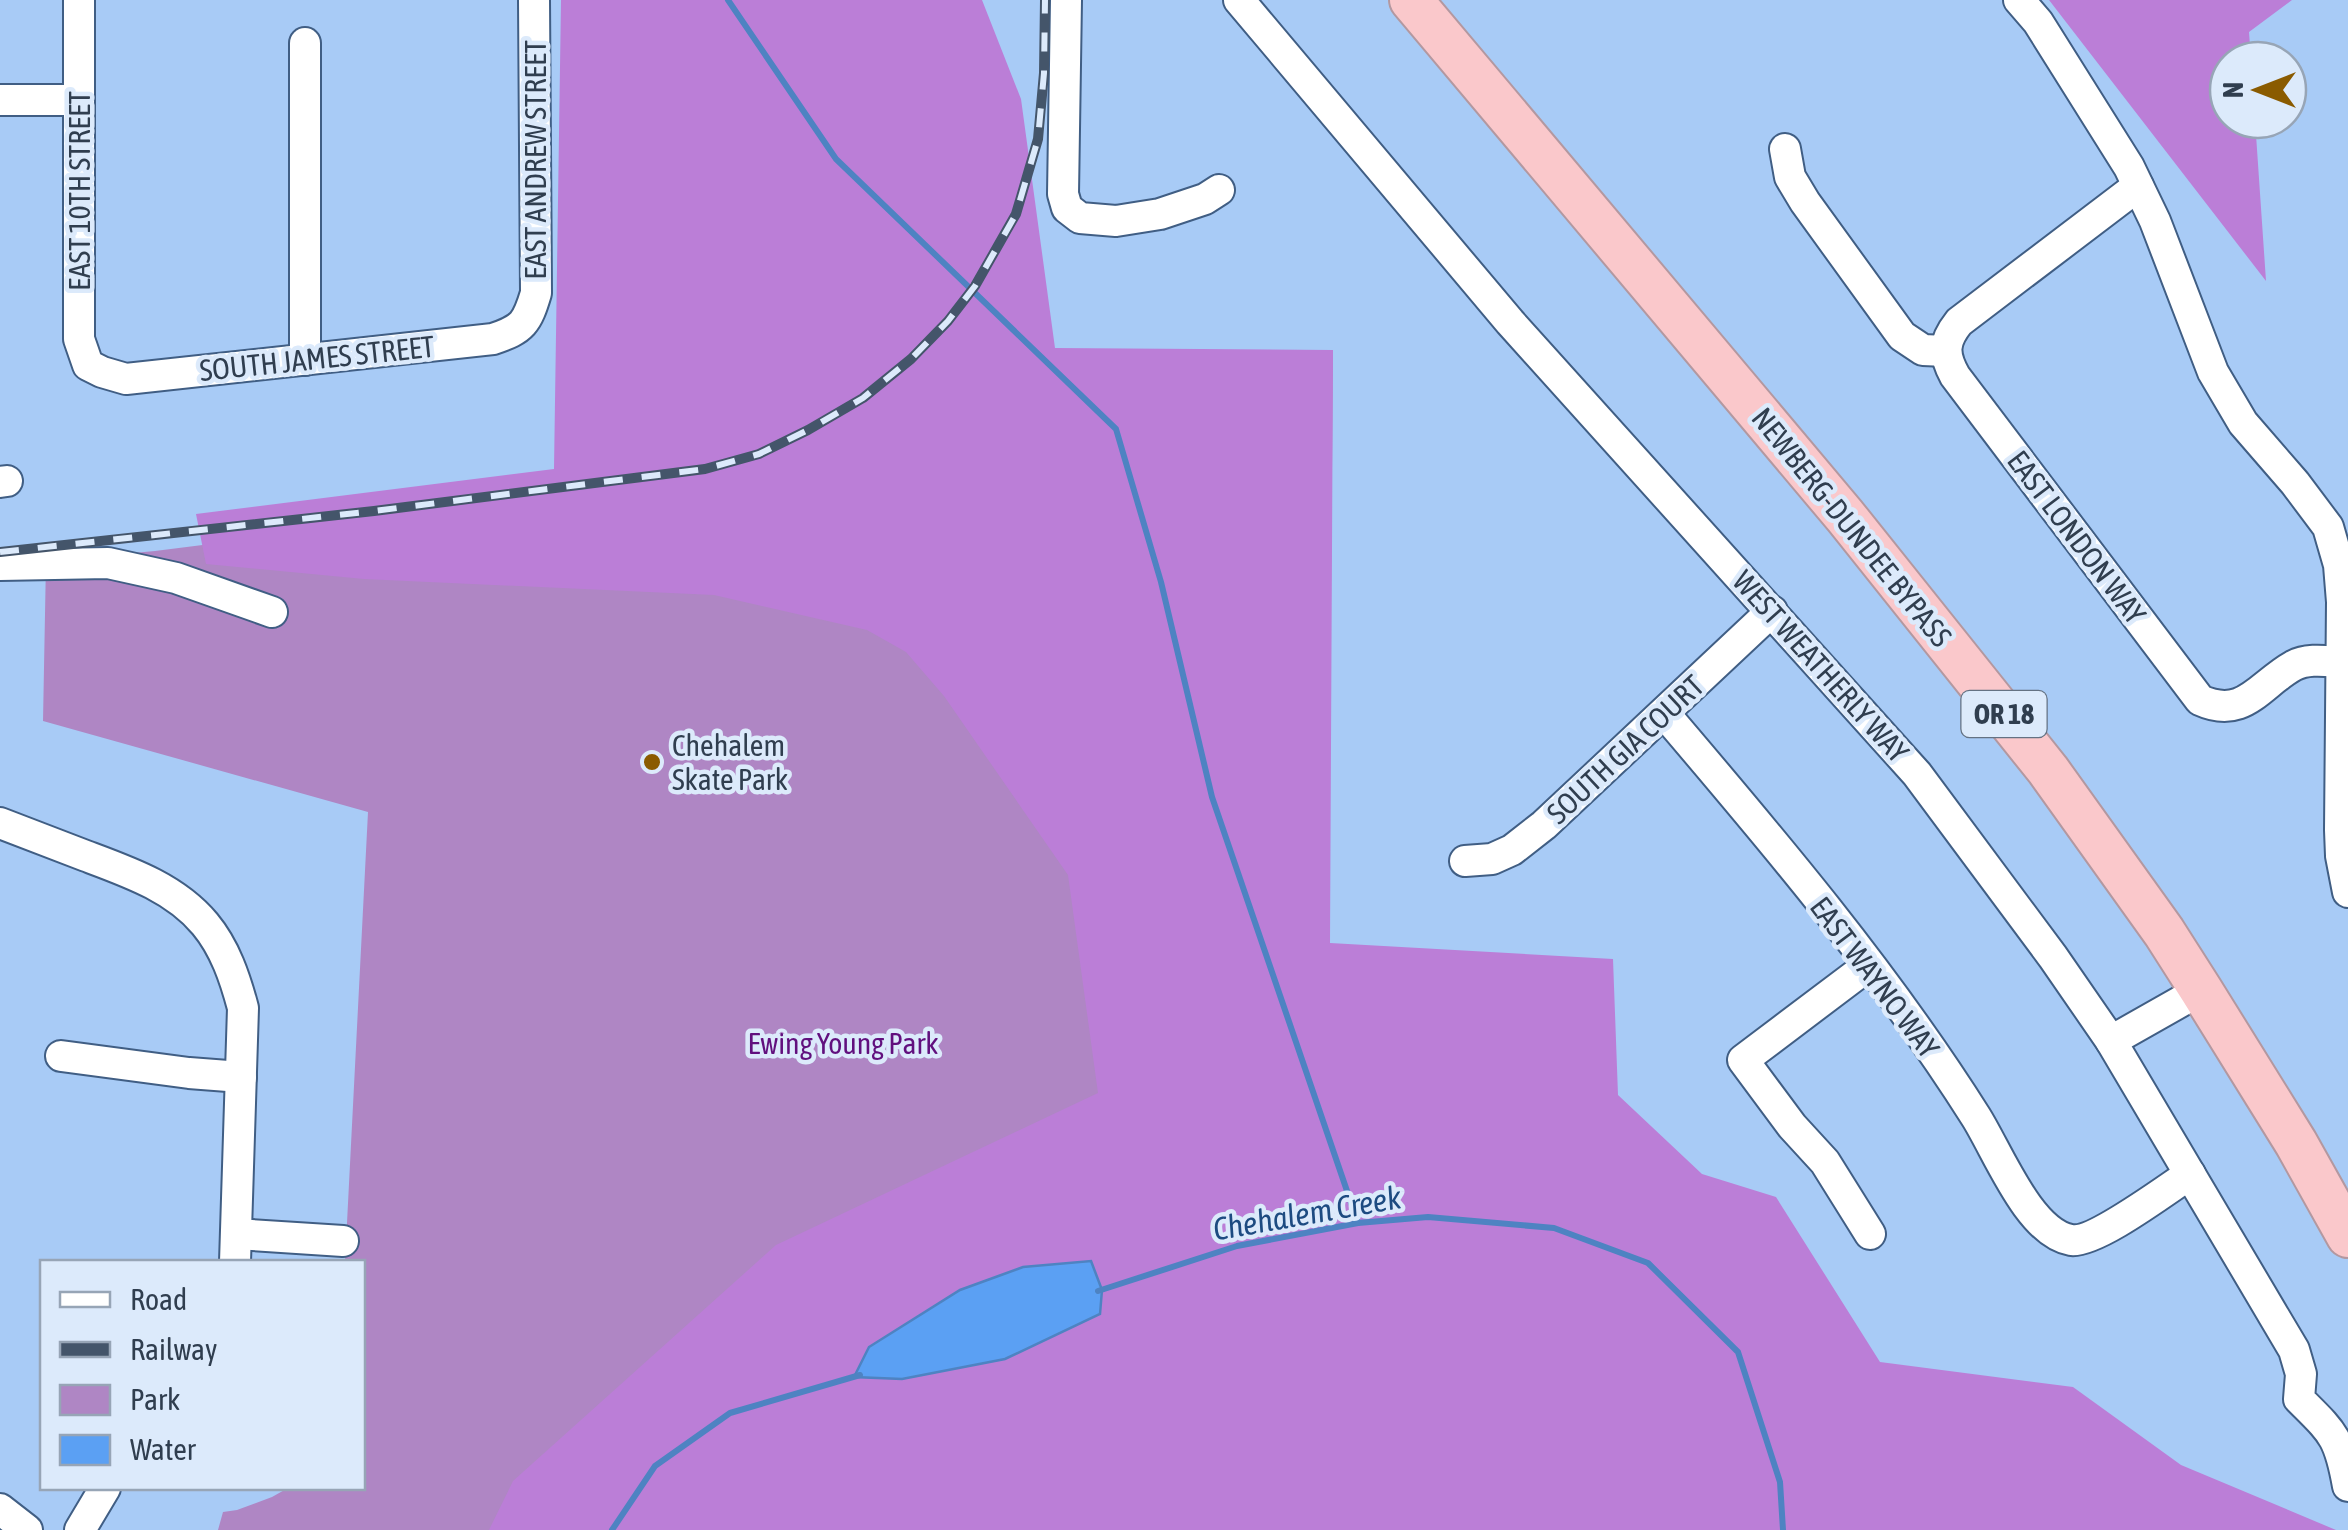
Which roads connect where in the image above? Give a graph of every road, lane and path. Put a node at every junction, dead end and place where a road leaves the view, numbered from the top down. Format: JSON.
{"nodes":[{"id":1,"x":79,"y":0,"type":"edge"},
{"id":2,"x":534,"y":0,"type":"edge"},
{"id":3,"x":1066,"y":0,"type":"edge"},
{"id":4,"x":1240,"y":0,"type":"edge"},
{"id":5,"x":1412,"y":0,"type":"edge"},
{"id":6,"x":2019,"y":0,"type":"edge"},
{"id":7,"x":305,"y":43,"type":"dead end"},
{"id":8,"x":0,"y":100,"type":"edge"},
{"id":9,"x":79,"y":100,"type":"junction"},
{"id":10,"x":1784,"y":149,"type":"dead end"},
{"id":11,"x":2138,"y":186,"type":"junction"},
{"id":12,"x":1219,"y":190,"type":"dead end"},
{"id":13,"x":528,"y":319,"type":"joint"},
{"id":14,"x":1946,"y":351,"type":"junction"},
{"id":15,"x":306,"y":360,"type":"junction"},
{"id":16,"x":102,"y":372,"type":"joint"},
{"id":17,"x":0,"y":566,"type":"edge"},
{"id":18,"x":272,"y":612,"type":"dead end"},
{"id":19,"x":1772,"y":612,"type":"junction"},
{"id":20,"x":2342,"y":662,"type":"junction"},
{"id":21,"x":1664,"y":713,"type":"junction"},
{"id":22,"x":0,"y":823,"type":"edge"},
{"id":23,"x":1465,"y":861,"type":"dead end"},
{"id":24,"x":2348,"y":892,"type":"edge"},
{"id":25,"x":1869,"y":965,"type":"junction"},
{"id":26,"x":2202,"y":990,"type":"junction"},
{"id":27,"x":2110,"y":1041,"type":"junction"},
{"id":28,"x":61,"y":1056,"type":"dead end"},
{"id":29,"x":241,"y":1077,"type":"junction"},
{"id":30,"x":2190,"y":1174,"type":"junction"},
{"id":31,"x":1870,"y":1234,"type":"dead end"},
{"id":32,"x":2348,"y":1236,"type":"edge"},
{"id":33,"x":342,"y":1241,"type":"dead end"},
{"id":34,"x":235,"y":1248,"type":"edge"},
{"id":35,"x":2348,"y":1486,"type":"edge"},
{"id":36,"x":105,"y":1490,"type":"edge"},
{"id":37,"x":0,"y":1509,"type":"edge"},
{"id":38,"x":28,"y":1530,"type":"edge"},
{"id":39,"x":80,"y":1530,"type":"edge"}],
"edges":[{"from":1,"to":9,"type":"street","name":"EAST 10TH STREET"},
{"from":2,"to":13,"type":"street","name":"EAST ANDREW STREET"},
{"from":3,"to":12,"type":"street"},
{"from":4,"to":19,"type":"street","name":"WEST WEATHERLY WAY"},
{"from":5,"to":26,"type":"highway","name":"NEWBERG-DUNDEE BYPASS","number":"OR 18"},
{"from":6,"to":11,"type":"street"},
{"from":7,"to":15,"type":"street"},
{"from":8,"to":9,"type":"street"},
{"from":9,"to":16,"type":"street","name":"EAST 10TH STREET"},
{"from":10,"to":14,"type":"street"},
{"from":11,"to":14,"type":"street"},
{"from":11,"to":20,"type":"street"},
{"from":13,"to":15,"type":"street","name":"SOUTH JAMES STREET"},
{"from":14,"to":20,"type":"street","name":"EAST LONDON WAY"},
{"from":15,"to":16,"type":"street","name":"SOUTH JAMES STREET"},
{"from":17,"to":18,"type":"street"},
{"from":19,"to":21,"type":"street","name":"SOUTH GIA COURT"},
{"from":19,"to":27,"type":"street","name":"WEST WEATHERLY WAY"},
{"from":20,"to":24,"type":"street"},
{"from":21,"to":23,"type":"street","name":"SOUTH GIA COURT"},
{"from":21,"to":25,"type":"street","name":"EAST WAYNO WAY"},
{"from":22,"to":29,"type":"street"},
{"from":25,"to":30,"type":"street","name":"EAST WAYNO WAY"},
{"from":25,"to":31,"type":"street"},
{"from":26,"to":27,"type":"street"},
{"from":26,"to":32,"type":"highway","name":"NEWBERG-DUNDEE BYPASS","number":"OR 18"},
{"from":27,"to":30,"type":"street","name":"WEST WEATHERLY WAY"},
{"from":28,"to":29,"type":"street"},
{"from":29,"to":34,"type":"street"},
{"from":30,"to":35,"type":"street","name":"WEST WEATHERLY WAY"},
{"from":33,"to":34,"type":"street"},
{"from":36,"to":39,"type":"street"},
{"from":37,"to":38,"type":"street"}]}
